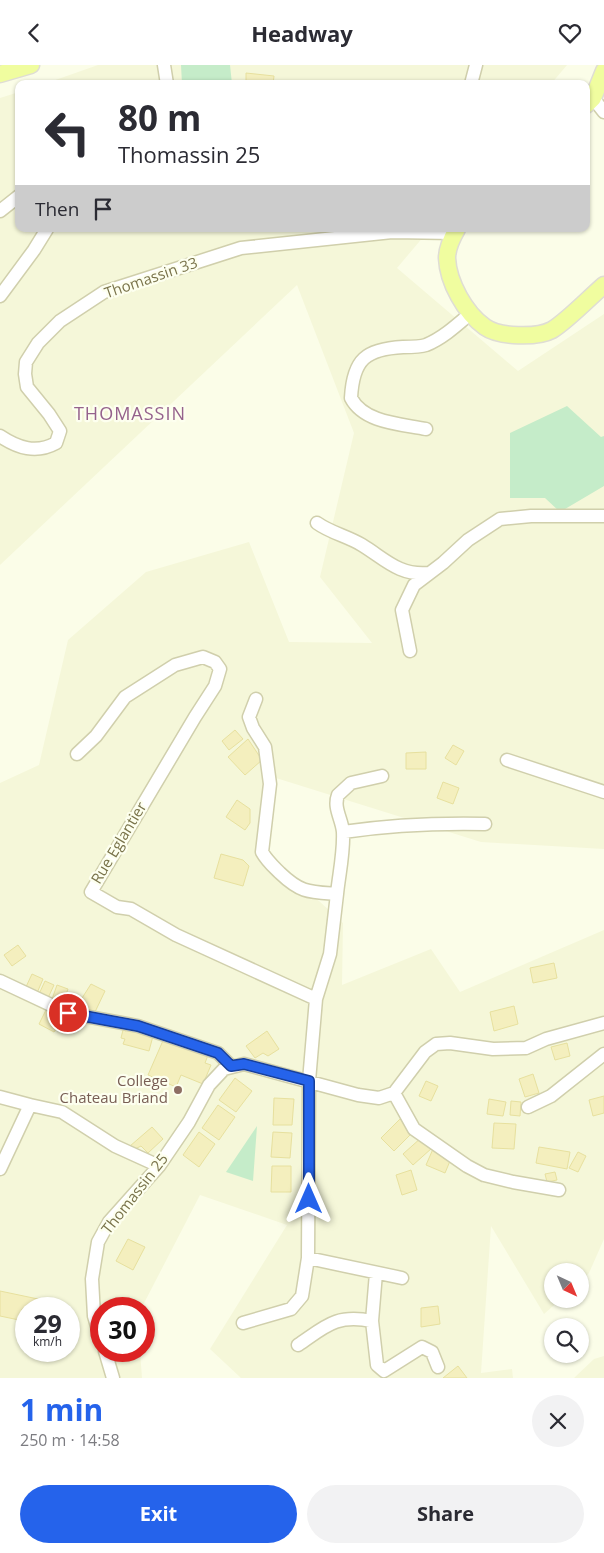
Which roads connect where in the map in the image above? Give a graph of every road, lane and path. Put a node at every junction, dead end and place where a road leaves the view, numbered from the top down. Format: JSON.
{"nodes":[{"id":1,"x":31,"y":65,"type":"edge"},
{"id":2,"x":164,"y":65,"type":"edge"},
{"id":3,"x":476,"y":65,"type":"edge"},
{"id":4,"x":604,"y":71,"type":"edge"},
{"id":5,"x":0,"y":74,"type":"edge"},
{"id":6,"x":166,"y":80,"type":"edge"},
{"id":7,"x":471,"y":80,"type":"edge"},
{"id":8,"x":590,"y":99,"type":"edge"},
{"id":9,"x":590,"y":102,"type":"edge"},
{"id":10,"x":604,"y":112,"type":"edge"},
{"id":11,"x":15,"y":199,"type":"edge"},
{"id":12,"x":0,"y":211,"type":"edge"},
{"id":13,"x":45,"y":232,"type":"edge"},
{"id":14,"x":392,"y":232,"type":"edge"},
{"id":15,"x":456,"y":232,"type":"edge"},
{"id":16,"x":604,"y":285,"type":"edge"},
{"id":17,"x":0,"y":296,"type":"edge"},
{"id":18,"x":470,"y":313,"type":"junction"},
{"id":19,"x":426,"y":429,"type":"dead end"},
{"id":20,"x":0,"y":436,"type":"edge"},
{"id":21,"x":604,"y":516,"type":"edge"},
{"id":22,"x":317,"y":523,"type":"dead end"},
{"id":23,"x":431,"y":572,"type":"junction"},
{"id":24,"x":410,"y":651,"type":"dead end"},
{"id":25,"x":256,"y":699,"type":"dead end"},
{"id":26,"x":76,"y":754,"type":"dead end"},
{"id":27,"x":507,"y":760,"type":"dead end"},
{"id":28,"x":382,"y":776,"type":"dead end"},
{"id":29,"x":604,"y":792,"type":"edge"},
{"id":30,"x":485,"y":824,"type":"dead end"},
{"id":31,"x":343,"y":832,"type":"junction"},
{"id":32,"x":337,"y":894,"type":"junction"},
{"id":33,"x":0,"y":981,"type":"edge"},
{"id":34,"x":316,"y":999,"type":"junction"},
{"id":35,"x":604,"y":1023,"type":"edge"},
{"id":36,"x":604,"y":1053,"type":"edge"},
{"id":37,"x":231,"y":1066,"type":"junction"},
{"id":38,"x":309,"y":1081,"type":"junction"},
{"id":39,"x":394,"y":1093,"type":"junction"},
{"id":40,"x":0,"y":1097,"type":"edge"},
{"id":41,"x":30,"y":1105,"type":"junction"},
{"id":42,"x":528,"y":1107,"type":"dead end"},
{"id":43,"x":159,"y":1166,"type":"junction"},
{"id":44,"x":0,"y":1169,"type":"edge"},
{"id":45,"x":558,"y":1190,"type":"dead end"},
{"id":46,"x":308,"y":1258,"type":"junction"},
{"id":47,"x":376,"y":1273,"type":"junction"},
{"id":48,"x":402,"y":1278,"type":"dead end"},
{"id":49,"x":93,"y":1297,"type":"edge"},
{"id":50,"x":372,"y":1321,"type":"junction"},
{"id":51,"x":243,"y":1323,"type":"dead end"},
{"id":52,"x":298,"y":1345,"type":"dead end"},
{"id":53,"x":108,"y":1362,"type":"edge"},
{"id":54,"x":438,"y":1367,"type":"dead end"},
{"id":55,"x":113,"y":1378,"type":"edge"}],
"edges":[{"from":1,"to":5,"type":"main road"},
{"from":2,"to":6,"type":"street"},
{"from":3,"to":7,"type":"street"},
{"from":4,"to":8,"type":"main road"},
{"from":9,"to":10,"type":"street"},
{"from":11,"to":12,"type":"street"},
{"from":13,"to":17,"type":"street"},
{"from":14,"to":20,"type":"street","name":"Thomassin 33"},
{"from":15,"to":18,"type":"main road"},
{"from":16,"to":18,"type":"main road"},
{"from":18,"to":19,"type":"street"},
{"from":21,"to":23,"type":"street"},
{"from":22,"to":23,"type":"street"},
{"from":23,"to":24,"type":"street"},
{"from":25,"to":32,"type":"street"},
{"from":26,"to":34,"type":"street","name":"Rue Eglantier"},
{"from":27,"to":29,"type":"street"},
{"from":28,"to":31,"type":"street"},
{"from":30,"to":31,"type":"street"},
{"from":31,"to":32,"type":"street"},
{"from":32,"to":34,"type":"street"},
{"from":33,"to":37,"type":"street"},
{"from":34,"to":38,"type":"street"},
{"from":35,"to":39,"type":"street"},
{"from":36,"to":42,"type":"street"},
{"from":37,"to":38,"type":"street"},
{"from":37,"to":43,"type":"street","name":"Thomassin 25"},
{"from":38,"to":39,"type":"street"},
{"from":38,"to":46,"type":"street"},
{"from":39,"to":45,"type":"street"},
{"from":40,"to":41,"type":"street"},
{"from":41,"to":43,"type":"street"},
{"from":41,"to":44,"type":"street"},
{"from":43,"to":49,"type":"street","name":"Thomassin 25"},
{"from":46,"to":47,"type":"street"},
{"from":46,"to":51,"type":"street"},
{"from":47,"to":48,"type":"street"},
{"from":47,"to":50,"type":"street"},
{"from":50,"to":52,"type":"street"},
{"from":50,"to":54,"type":"street"},
{"from":53,"to":55,"type":"street"}]}
